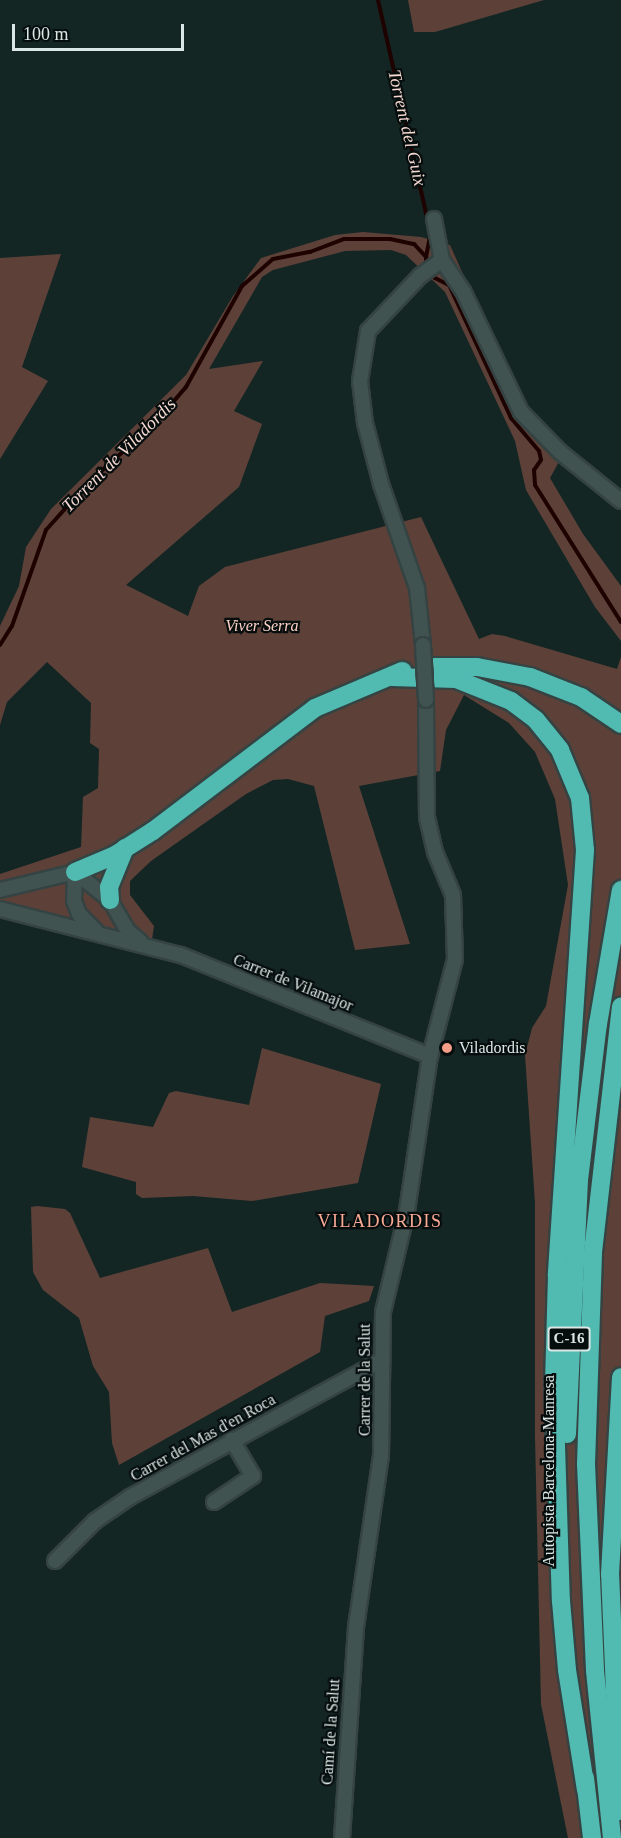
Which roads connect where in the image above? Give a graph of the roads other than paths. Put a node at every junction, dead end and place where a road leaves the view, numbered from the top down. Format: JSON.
{"nodes":[{"id":1,"x":434,"y":219,"type":"dead end"},
{"id":2,"x":437,"y":262,"type":"junction"},
{"id":3,"x":621,"y":501,"type":"edge"},
{"id":4,"x":392,"y":677,"type":"junction"},
{"id":5,"x":425,"y":678,"type":"junction"},
{"id":6,"x":621,"y":724,"type":"edge"},
{"id":7,"x":125,"y":848,"type":"junction"},
{"id":8,"x":75,"y":872,"type":"junction"},
{"id":9,"x":0,"y":890,"type":"edge"},
{"id":10,"x":621,"y":890,"type":"edge"},
{"id":11,"x":110,"y":900,"type":"junction"},
{"id":12,"x":0,"y":909,"type":"edge"},
{"id":13,"x":96,"y":932,"type":"junction"},
{"id":14,"x":142,"y":942,"type":"junction"},
{"id":15,"x":621,"y":1007,"type":"edge"},
{"id":16,"x":430,"y":1056,"type":"junction"},
{"id":17,"x":380,"y":1361,"type":"junction"},
{"id":18,"x":621,"y":1377,"type":"edge"},
{"id":19,"x":232,"y":1440,"type":"junction"},
{"id":20,"x":214,"y":1502,"type":"dead end"},
{"id":21,"x":55,"y":1561,"type":"dead end"},
{"id":22,"x":356,"y":1627,"type":"joint"},
{"id":23,"x":586,"y":1790,"type":"junction"},
{"id":24,"x":621,"y":1822,"type":"edge"},
{"id":25,"x":342,"y":1838,"type":"edge"},
{"id":26,"x":592,"y":1838,"type":"edge"},
{"id":27,"x":612,"y":1838,"type":"edge"}],
"edges":[{"from":1,"to":2,"type":"street"},
{"from":2,"to":3,"type":"street"},
{"from":2,"to":5,"type":"street","name":"Carrer de la Salut","bridge":true},
{"from":4,"to":5,"type":"highway"},
{"from":4,"to":6,"type":"highway"},
{"from":4,"to":7,"type":"highway"},
{"from":5,"to":16,"type":"street","name":"Carrer de la Salut","bridge":true},
{"from":5,"to":23,"type":"highway"},
{"from":7,"to":8,"type":"highway"},
{"from":7,"to":11,"type":"highway"},
{"from":8,"to":9,"type":"street"},
{"from":8,"to":11,"type":"street"},
{"from":8,"to":13,"type":"street"},
{"from":10,"to":23,"type":"highway","name":"Autopista Barcelona-Manresa","number":"C-16"},
{"from":11,"to":14,"type":"street"},
{"from":12,"to":13,"type":"street","name":"Carrer de Vilamajor"},
{"from":13,"to":14,"type":"street","name":"Carrer de Vilamajor"},
{"from":14,"to":16,"type":"street","name":"Carrer de Vilamajor"},
{"from":15,"to":27,"type":"highway","number":"C-16"},
{"from":16,"to":17,"type":"street","name":"Carrer de la Salut"},
{"from":17,"to":19,"type":"street","name":"Carrer del Mas d'en Roca"},
{"from":17,"to":22,"type":"street","name":"Carrer de la Salut"},
{"from":18,"to":24,"type":"highway"},
{"from":19,"to":20,"type":"street"},
{"from":19,"to":21,"type":"street","name":"Carrer del Mas d'en Roca"},
{"from":22,"to":25,"type":"street","name":"Camí de la Salut"},
{"from":23,"to":26,"type":"highway","name":"Autopista Barcelona-Manresa","number":"C-16"}]}
